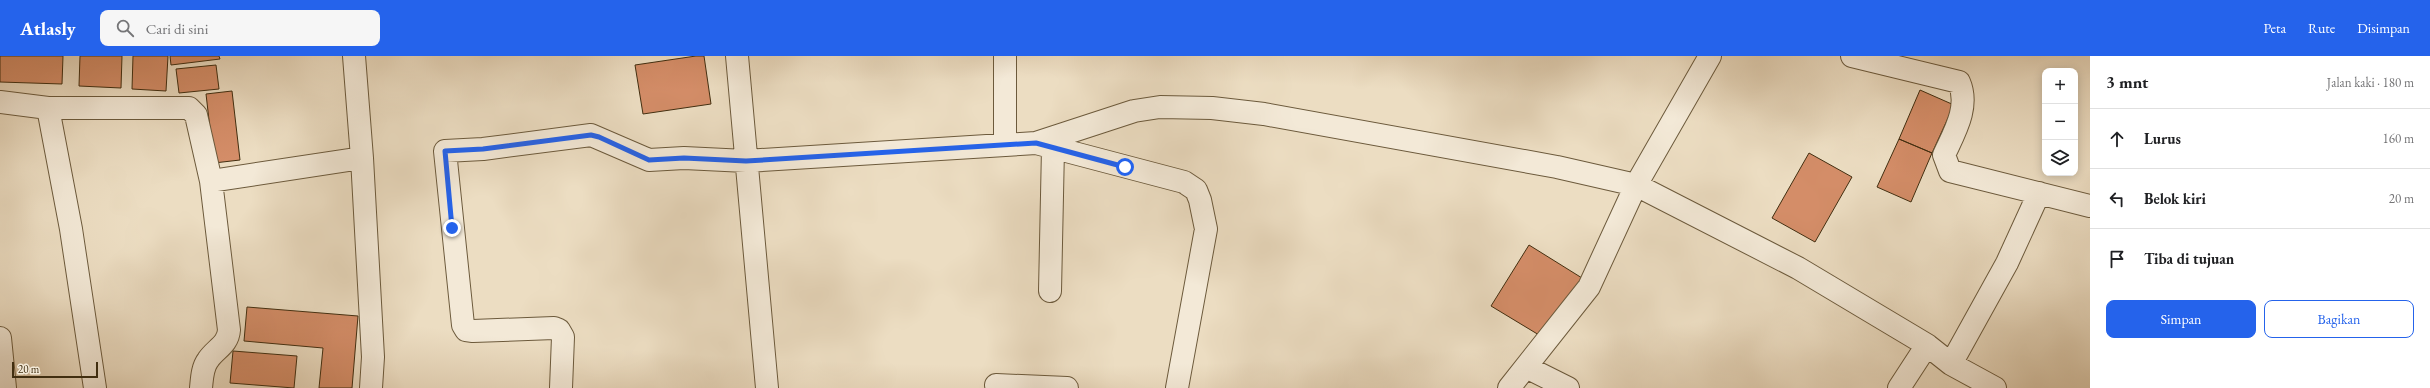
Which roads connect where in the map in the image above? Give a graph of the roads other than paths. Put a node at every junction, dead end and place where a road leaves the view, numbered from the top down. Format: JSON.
{"nodes":[{"id":1,"x":354,"y":56,"type":"edge"},
{"id":2,"x":737,"y":56,"type":"edge"},
{"id":3,"x":1005,"y":56,"type":"edge"},
{"id":4,"x":1710,"y":56,"type":"edge"},
{"id":5,"x":1852,"y":56,"type":"edge"},
{"id":6,"x":0,"y":102,"type":"edge"},
{"id":7,"x":48,"y":108,"type":"junction"},
{"id":8,"x":1005,"y":145,"type":"junction"},
{"id":9,"x":1045,"y":146,"type":"junction"},
{"id":10,"x":362,"y":158,"type":"junction"},
{"id":11,"x":746,"y":161,"type":"junction"},
{"id":12,"x":211,"y":181,"type":"junction"},
{"id":13,"x":1636,"y":185,"type":"junction"},
{"id":14,"x":2039,"y":193,"type":"junction"},
{"id":15,"x":2090,"y":206,"type":"edge"},
{"id":16,"x":1050,"y":291,"type":"dead end"},
{"id":17,"x":0,"y":338,"type":"edge"},
{"id":18,"x":1927,"y":344,"type":"junction"},
{"id":19,"x":1951,"y":364,"type":"junction"},
{"id":20,"x":1526,"y":367,"type":"junction"},
{"id":21,"x":996,"y":385,"type":"dead end"},
{"id":22,"x":5,"y":388,"type":"edge"},
{"id":23,"x":95,"y":388,"type":"edge"},
{"id":24,"x":201,"y":388,"type":"edge"},
{"id":25,"x":371,"y":388,"type":"edge"},
{"id":26,"x":561,"y":388,"type":"edge"},
{"id":27,"x":767,"y":388,"type":"edge"},
{"id":28,"x":1067,"y":388,"type":"edge"},
{"id":29,"x":1176,"y":388,"type":"edge"},
{"id":30,"x":1509,"y":388,"type":"edge"},
{"id":31,"x":1568,"y":388,"type":"edge"},
{"id":32,"x":1899,"y":388,"type":"edge"},
{"id":33,"x":1995,"y":388,"type":"edge"}],
"edges":[{"from":1,"to":10,"type":"street"},
{"from":2,"to":11,"type":"street"},
{"from":3,"to":8,"type":"street"},
{"from":4,"to":13,"type":"street"},
{"from":5,"to":14,"type":"street"},
{"from":6,"to":7,"type":"street"},
{"from":7,"to":12,"type":"street"},
{"from":7,"to":23,"type":"street"},
{"from":8,"to":9,"type":"street"},
{"from":8,"to":11,"type":"street"},
{"from":9,"to":13,"type":"street"},
{"from":9,"to":16,"type":"street"},
{"from":9,"to":29,"type":"street"},
{"from":10,"to":12,"type":"street"},
{"from":10,"to":25,"type":"street"},
{"from":11,"to":26,"type":"street"},
{"from":11,"to":27,"type":"street"},
{"from":12,"to":24,"type":"street"},
{"from":13,"to":18,"type":"street"},
{"from":13,"to":20,"type":"street"},
{"from":14,"to":15,"type":"street"},
{"from":14,"to":19,"type":"street"},
{"from":17,"to":22,"type":"street"},
{"from":18,"to":19,"type":"street"},
{"from":18,"to":32,"type":"street"},
{"from":19,"to":33,"type":"street"},
{"from":20,"to":30,"type":"street"},
{"from":20,"to":31,"type":"street"},
{"from":21,"to":28,"type":"street"}]}
